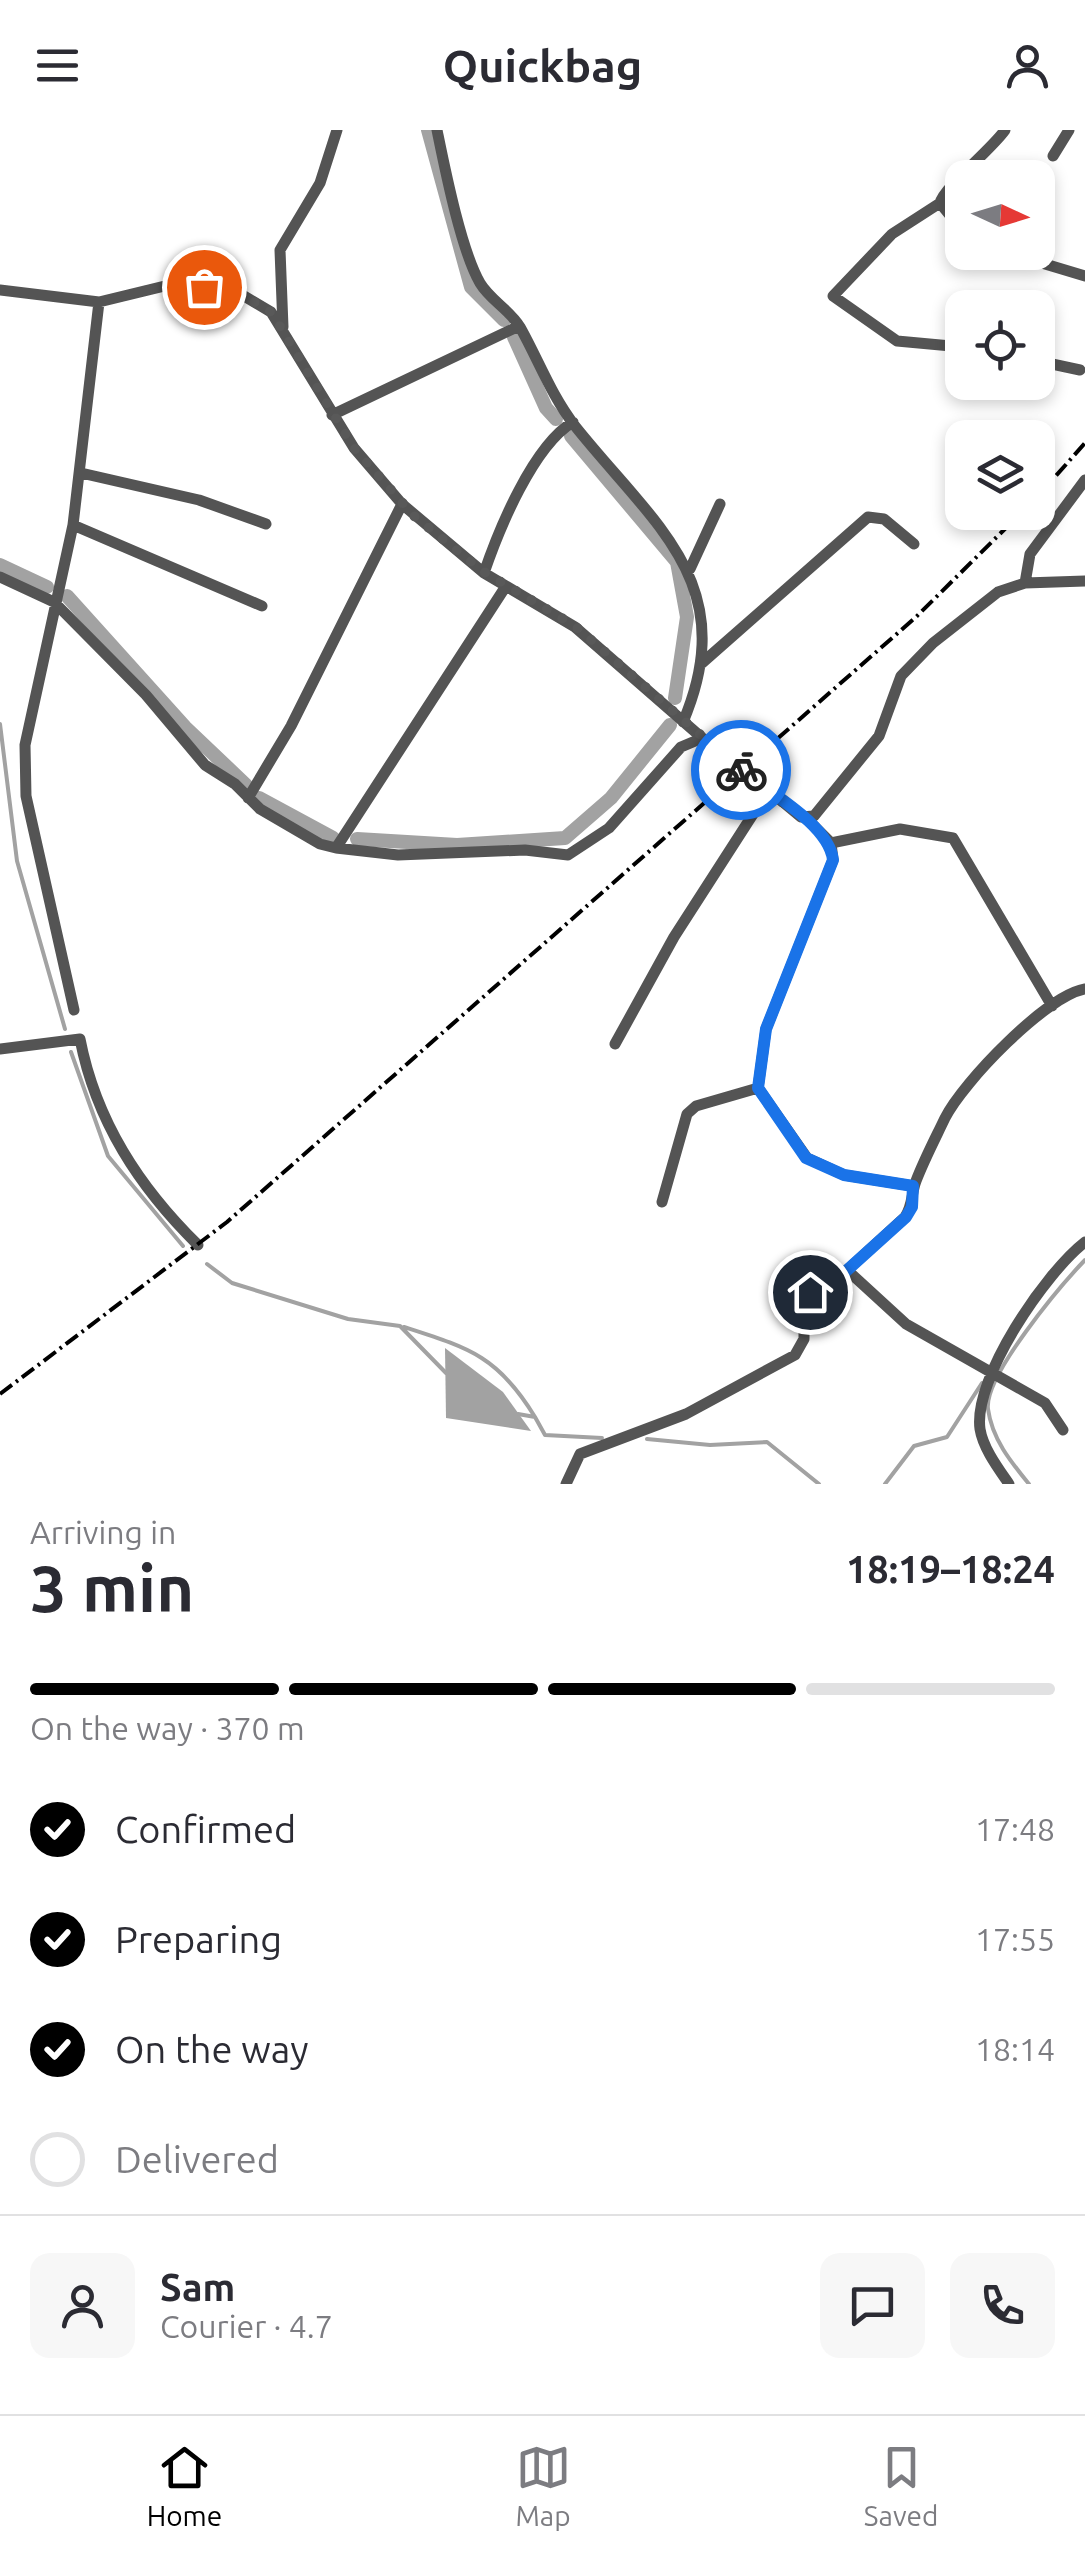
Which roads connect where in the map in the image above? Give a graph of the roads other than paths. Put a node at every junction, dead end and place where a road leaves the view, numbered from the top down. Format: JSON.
{"nodes":[{"id":1,"x":337,"y":130,"type":"edge"},
{"id":2,"x":437,"y":130,"type":"edge"},
{"id":3,"x":1005,"y":130,"type":"edge"},
{"id":4,"x":1069,"y":130,"type":"edge"},
{"id":5,"x":1053,"y":156,"type":"dead end"},
{"id":6,"x":940,"y":203,"type":"junction"},
{"id":7,"x":945,"y":209,"type":"edge"},
{"id":8,"x":1055,"y":267,"type":"edge"},
{"id":9,"x":1085,"y":276,"type":"edge"},
{"id":10,"x":0,"y":290,"type":"edge"},
{"id":11,"x":98,"y":302,"type":"junction"},
{"id":12,"x":519,"y":326,"type":"junction"},
{"id":13,"x":284,"y":332,"type":"junction"},
{"id":14,"x":945,"y":345,"type":"edge"},
{"id":15,"x":1055,"y":365,"type":"edge"},
{"id":16,"x":1080,"y":370,"type":"dead end"},
{"id":17,"x":332,"y":415,"type":"junction"},
{"id":18,"x":573,"y":422,"type":"junction"},
{"id":19,"x":81,"y":473,"type":"junction"},
{"id":20,"x":1085,"y":480,"type":"edge"},
{"id":21,"x":402,"y":504,"type":"junction"},
{"id":22,"x":720,"y":504,"type":"dead end"},
{"id":23,"x":266,"y":524,"type":"dead end"},
{"id":24,"x":73,"y":525,"type":"junction"},
{"id":25,"x":914,"y":544,"type":"dead end"},
{"id":26,"x":690,"y":569,"type":"junction"},
{"id":27,"x":484,"y":572,"type":"junction"},
{"id":28,"x":0,"y":577,"type":"edge"},
{"id":29,"x":1085,"y":581,"type":"edge"},
{"id":30,"x":1025,"y":583,"type":"junction"},
{"id":31,"x":506,"y":586,"type":"junction"},
{"id":32,"x":54,"y":602,"type":"junction"},
{"id":33,"x":262,"y":606,"type":"dead end"},
{"id":34,"x":702,"y":664,"type":"junction"},
{"id":35,"x":682,"y":722,"type":"junction"},
{"id":36,"x":700,"y":739,"type":"junction"},
{"id":37,"x":768,"y":791,"type":"junction"},
{"id":38,"x":248,"y":798,"type":"junction"},
{"id":39,"x":806,"y":818,"type":"junction"},
{"id":40,"x":831,"y":843,"type":"junction"},
{"id":41,"x":336,"y":848,"type":"junction"},
{"id":42,"x":1085,"y":989,"type":"edge"},
{"id":43,"x":1052,"y":1006,"type":"junction"},
{"id":44,"x":74,"y":1010,"type":"dead end"},
{"id":45,"x":615,"y":1044,"type":"dead end"},
{"id":46,"x":0,"y":1049,"type":"edge"},
{"id":47,"x":758,"y":1088,"type":"junction"},
{"id":48,"x":913,"y":1186,"type":"junction"},
{"id":49,"x":662,"y":1202,"type":"dead end"},
{"id":50,"x":1085,"y":1242,"type":"edge"},
{"id":51,"x":198,"y":1245,"type":"dead end"},
{"id":52,"x":847,"y":1270,"type":"junction"},
{"id":53,"x":993,"y":1374,"type":"junction"},
{"id":54,"x":1064,"y":1430,"type":"dead end"},
{"id":55,"x":566,"y":1484,"type":"edge"},
{"id":56,"x":1009,"y":1484,"type":"edge"}],
"edges":[{"from":1,"to":13,"type":"street"},
{"from":2,"to":12,"type":"street"},
{"from":3,"to":6,"type":"street"},
{"from":4,"to":5,"type":"street"},
{"from":6,"to":7,"type":"street"},
{"from":6,"to":14,"type":"street"},
{"from":8,"to":9,"type":"street"},
{"from":10,"to":11,"type":"street"},
{"from":11,"to":13,"type":"street"},
{"from":11,"to":19,"type":"street"},
{"from":12,"to":17,"type":"street"},
{"from":12,"to":18,"type":"street"},
{"from":13,"to":17,"type":"street"},
{"from":15,"to":16,"type":"street"},
{"from":17,"to":21,"type":"street"},
{"from":18,"to":26,"type":"street"},
{"from":18,"to":27,"type":"street"},
{"from":19,"to":23,"type":"street"},
{"from":19,"to":24,"type":"street"},
{"from":20,"to":30,"type":"street"},
{"from":21,"to":27,"type":"street"},
{"from":21,"to":38,"type":"street"},
{"from":22,"to":26,"type":"street"},
{"from":24,"to":32,"type":"street"},
{"from":24,"to":33,"type":"street"},
{"from":25,"to":34,"type":"street"},
{"from":26,"to":34,"type":"street"},
{"from":27,"to":31,"type":"street"},
{"from":28,"to":32,"type":"street"},
{"from":29,"to":30,"type":"street"},
{"from":30,"to":39,"type":"street"},
{"from":31,"to":35,"type":"street"},
{"from":31,"to":41,"type":"street"},
{"from":32,"to":38,"type":"street"},
{"from":32,"to":44,"type":"street"},
{"from":34,"to":35,"type":"street"},
{"from":35,"to":36,"type":"street"},
{"from":36,"to":37,"type":"street","bridge":true},
{"from":36,"to":41,"type":"street"},
{"from":37,"to":39,"type":"street","bridge":true},
{"from":37,"to":45,"type":"street"},
{"from":38,"to":41,"type":"street"},
{"from":39,"to":40,"type":"street"},
{"from":40,"to":43,"type":"street"},
{"from":40,"to":47,"type":"street"},
{"from":42,"to":43,"type":"street"},
{"from":43,"to":48,"type":"street"},
{"from":46,"to":51,"type":"street"},
{"from":47,"to":48,"type":"street"},
{"from":47,"to":49,"type":"street"},
{"from":48,"to":52,"type":"street"},
{"from":50,"to":53,"type":"street"},
{"from":52,"to":53,"type":"street"},
{"from":52,"to":55,"type":"street"},
{"from":53,"to":54,"type":"street"},
{"from":53,"to":56,"type":"street"}]}
